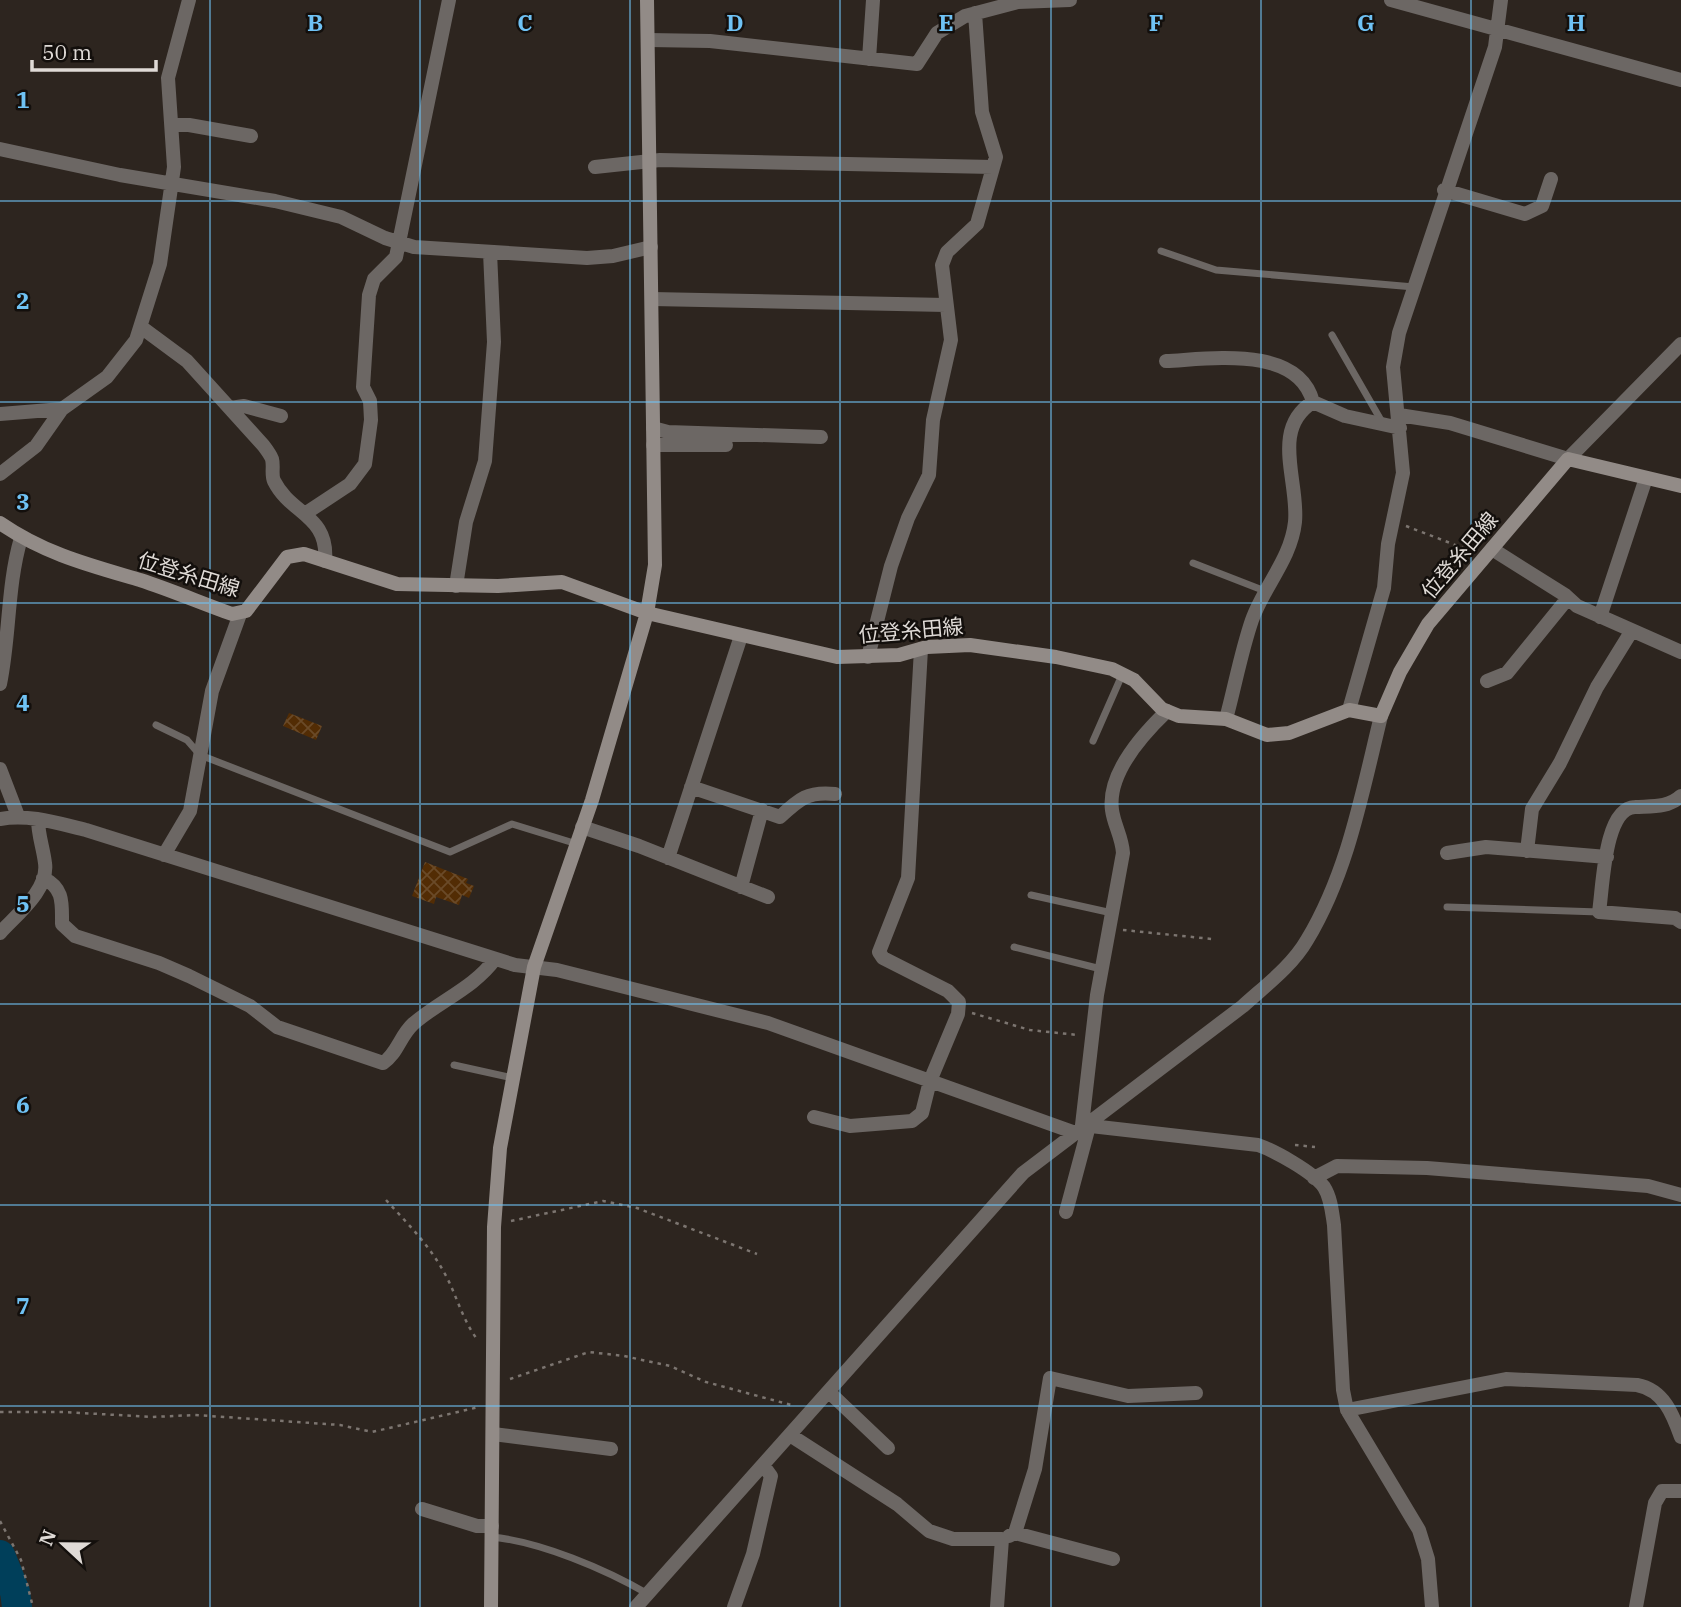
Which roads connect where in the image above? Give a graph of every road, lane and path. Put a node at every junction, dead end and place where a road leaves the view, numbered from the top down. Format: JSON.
{"nodes":[{"id":1,"x":189,"y":0,"type":"edge"},
{"id":2,"x":449,"y":0,"type":"edge"},
{"id":3,"x":647,"y":0,"type":"edge"},
{"id":4,"x":873,"y":0,"type":"edge"},
{"id":5,"x":1070,"y":0,"type":"edge"},
{"id":6,"x":1391,"y":0,"type":"edge"},
{"id":7,"x":1501,"y":0,"type":"edge"},
{"id":8,"x":975,"y":13,"type":"junction"},
{"id":9,"x":1495,"y":29,"type":"junction"},
{"id":10,"x":649,"y":40,"type":"junction"},
{"id":11,"x":869,"y":58,"type":"junction"},
{"id":12,"x":1681,"y":80,"type":"edge"},
{"id":13,"x":172,"y":125,"type":"junction"},
{"id":14,"x":251,"y":136,"type":"dead end"},
{"id":15,"x":0,"y":149,"type":"edge"},
{"id":16,"x":650,"y":162,"type":"junction"},
{"id":17,"x":594,"y":167,"type":"dead end"},
{"id":18,"x":993,"y":167,"type":"junction"},
{"id":19,"x":1551,"y":179,"type":"dead end"},
{"id":20,"x":172,"y":182,"type":"junction"},
{"id":21,"x":1444,"y":190,"type":"junction"},
{"id":22,"x":399,"y":243,"type":"junction"},
{"id":23,"x":651,"y":247,"type":"junction"},
{"id":24,"x":1161,"y":251,"type":"dead end"},
{"id":25,"x":490,"y":252,"type":"junction"},
{"id":26,"x":1414,"y":287,"type":"junction"},
{"id":27,"x":652,"y":299,"type":"junction"},
{"id":28,"x":946,"y":305,"type":"junction"},
{"id":29,"x":141,"y":327,"type":"junction"},
{"id":30,"x":1332,"y":335,"type":"dead end"},
{"id":31,"x":1681,"y":344,"type":"edge"},
{"id":32,"x":1166,"y":362,"type":"dead end"},
{"id":33,"x":1313,"y":402,"type":"junction"},
{"id":34,"x":230,"y":408,"type":"junction"},
{"id":35,"x":62,"y":409,"type":"junction"},
{"id":36,"x":0,"y":414,"type":"edge"},
{"id":37,"x":281,"y":416,"type":"dead end"},
{"id":38,"x":1400,"y":421,"type":"junction"},
{"id":39,"x":1382,"y":422,"type":"junction"},
{"id":40,"x":653,"y":428,"type":"junction"},
{"id":41,"x":821,"y":437,"type":"dead end"},
{"id":42,"x":653,"y":445,"type":"junction"},
{"id":43,"x":726,"y":445,"type":"dead end"},
{"id":44,"x":1568,"y":459,"type":"junction"},
{"id":45,"x":0,"y":474,"type":"edge"},
{"id":46,"x":1646,"y":478,"type":"junction"},
{"id":47,"x":1681,"y":486,"type":"edge"},
{"id":48,"x":306,"y":513,"type":"junction"},
{"id":49,"x":1392,"y":522,"type":"junction"},
{"id":50,"x":0,"y":523,"type":"edge"},
{"id":51,"x":21,"y":538,"type":"junction"},
{"id":52,"x":1488,"y":553,"type":"junction"},
{"id":53,"x":326,"y":561,"type":"junction"},
{"id":54,"x":1193,"y":563,"type":"dead end"},
{"id":55,"x":456,"y":586,"type":"junction"},
{"id":56,"x":1265,"y":591,"type":"junction"},
{"id":57,"x":1568,"y":598,"type":"junction"},
{"id":58,"x":5,"y":601,"type":"edge"},
{"id":59,"x":647,"y":613,"type":"junction"},
{"id":60,"x":240,"y":614,"type":"junction"},
{"id":61,"x":1600,"y":617,"type":"junction"},
{"id":62,"x":1630,"y":632,"type":"junction"},
{"id":63,"x":741,"y":636,"type":"junction"},
{"id":64,"x":921,"y":649,"type":"junction"},
{"id":65,"x":1681,"y":652,"type":"edge"},
{"id":66,"x":868,"y":657,"type":"junction"},
{"id":67,"x":1122,"y":674,"type":"junction"},
{"id":68,"x":1487,"y":681,"type":"dead end"},
{"id":69,"x":0,"y":684,"type":"edge"},
{"id":70,"x":1349,"y":710,"type":"junction"},
{"id":71,"x":1167,"y":711,"type":"junction"},
{"id":72,"x":1381,"y":716,"type":"junction"},
{"id":73,"x":1226,"y":719,"type":"junction"},
{"id":74,"x":156,"y":725,"type":"dead end"},
{"id":75,"x":1093,"y":741,"type":"dead end"},
{"id":76,"x":200,"y":755,"type":"junction"},
{"id":77,"x":0,"y":769,"type":"edge"},
{"id":78,"x":691,"y":787,"type":"junction"},
{"id":79,"x":835,"y":794,"type":"dead end"},
{"id":80,"x":1681,"y":796,"type":"edge"},
{"id":81,"x":762,"y":810,"type":"junction"},
{"id":82,"x":18,"y":816,"type":"junction"},
{"id":83,"x":0,"y":819,"type":"edge"},
{"id":84,"x":38,"y":819,"type":"junction"},
{"id":85,"x":582,"y":827,"type":"junction"},
{"id":86,"x":577,"y":844,"type":"junction"},
{"id":87,"x":1527,"y":850,"type":"junction"},
{"id":88,"x":1447,"y":853,"type":"dead end"},
{"id":89,"x":164,"y":855,"type":"junction"},
{"id":90,"x":1607,"y":857,"type":"junction"},
{"id":91,"x":668,"y":858,"type":"junction"},
{"id":92,"x":43,"y":878,"type":"junction"},
{"id":93,"x":741,"y":887,"type":"junction"},
{"id":94,"x":1031,"y":895,"type":"dead end"},
{"id":95,"x":768,"y":897,"type":"dead end"},
{"id":96,"x":1447,"y":907,"type":"dead end"},
{"id":97,"x":1599,"y":912,"type":"junction"},
{"id":98,"x":1111,"y":920,"type":"junction"},
{"id":99,"x":1681,"y":922,"type":"edge"},
{"id":100,"x":0,"y":933,"type":"edge"},
{"id":101,"x":1212,"y":939,"type":"dead end"},
{"id":102,"x":1013,"y":947,"type":"dead end"},
{"id":103,"x":495,"y":959,"type":"junction"},
{"id":104,"x":534,"y":967,"type":"junction"},
{"id":105,"x":1101,"y":969,"type":"junction"},
{"id":106,"x":959,"y":1009,"type":"junction"},
{"id":107,"x":1093,"y":1037,"type":"junction"},
{"id":108,"x":454,"y":1065,"type":"dead end"},
{"id":109,"x":513,"y":1078,"type":"junction"},
{"id":110,"x":930,"y":1081,"type":"junction"},
{"id":111,"x":814,"y":1117,"type":"dead end"},
{"id":112,"x":1082,"y":1128,"type":"junction"},
{"id":113,"x":1314,"y":1178,"type":"junction"},
{"id":114,"x":1681,"y":1195,"type":"edge"},
{"id":115,"x":386,"y":1200,"type":"dead end"},
{"id":116,"x":1066,"y":1212,"type":"dead end"},
{"id":117,"x":494,"y":1227,"type":"junction"},
{"id":118,"x":757,"y":1254,"type":"dead end"},
{"id":119,"x":493,"y":1349,"type":"junction"},
{"id":120,"x":493,"y":1384,"type":"junction"},
{"id":121,"x":829,"y":1392,"type":"junction"},
{"id":122,"x":1196,"y":1393,"type":"dead end"},
{"id":123,"x":493,"y":1405,"type":"junction"},
{"id":124,"x":1347,"y":1409,"type":"junction"},
{"id":125,"x":0,"y":1412,"type":"edge"},
{"id":126,"x":811,"y":1412,"type":"junction"},
{"id":127,"x":492,"y":1434,"type":"junction"},
{"id":128,"x":790,"y":1435,"type":"junction"},
{"id":129,"x":1681,"y":1437,"type":"edge"},
{"id":130,"x":611,"y":1448,"type":"dead end"},
{"id":131,"x":888,"y":1448,"type":"dead end"},
{"id":132,"x":764,"y":1465,"type":"junction"},
{"id":133,"x":1681,"y":1491,"type":"edge"},
{"id":134,"x":422,"y":1509,"type":"dead end"},
{"id":135,"x":0,"y":1521,"type":"edge"},
{"id":136,"x":492,"y":1532,"type":"junction"},
{"id":137,"x":1009,"y":1536,"type":"junction"},
{"id":138,"x":1113,"y":1559,"type":"dead end"},
{"id":139,"x":648,"y":1594,"type":"junction"},
{"id":140,"x":33,"y":1607,"type":"edge"},
{"id":141,"x":491,"y":1607,"type":"edge"},
{"id":142,"x":636,"y":1607,"type":"edge"},
{"id":143,"x":734,"y":1607,"type":"edge"},
{"id":144,"x":998,"y":1607,"type":"edge"},
{"id":145,"x":1432,"y":1607,"type":"edge"},
{"id":146,"x":1636,"y":1607,"type":"edge"}],
"edges":[{"from":1,"to":13,"type":"street"},
{"from":2,"to":22,"type":"street"},
{"from":3,"to":10,"type":"main road"},
{"from":4,"to":11,"type":"street"},
{"from":5,"to":8,"type":"street"},
{"from":6,"to":9,"type":"street"},
{"from":7,"to":9,"type":"street"},
{"from":8,"to":11,"type":"street"},
{"from":8,"to":18,"type":"street"},
{"from":9,"to":12,"type":"street"},
{"from":9,"to":21,"type":"street"},
{"from":10,"to":11,"type":"street"},
{"from":10,"to":16,"type":"main road"},
{"from":13,"to":14,"type":"street"},
{"from":13,"to":20,"type":"street"},
{"from":15,"to":20,"type":"street"},
{"from":16,"to":17,"type":"street"},
{"from":16,"to":18,"type":"street"},
{"from":16,"to":23,"type":"main road"},
{"from":18,"to":28,"type":"street"},
{"from":19,"to":21,"type":"street"},
{"from":20,"to":22,"type":"street"},
{"from":20,"to":29,"type":"street"},
{"from":21,"to":26,"type":"street"},
{"from":22,"to":25,"type":"street"},
{"from":22,"to":48,"type":"street"},
{"from":23,"to":25,"type":"street"},
{"from":23,"to":27,"type":"main road"},
{"from":24,"to":26,"type":"lane"},
{"from":25,"to":55,"type":"street"},
{"from":26,"to":38,"type":"street"},
{"from":27,"to":28,"type":"street"},
{"from":27,"to":40,"type":"main road"},
{"from":28,"to":66,"type":"street"},
{"from":29,"to":34,"type":"street"},
{"from":29,"to":35,"type":"street"},
{"from":30,"to":39,"type":"lane"},
{"from":31,"to":44,"type":"street"},
{"from":32,"to":33,"type":"street"},
{"from":33,"to":39,"type":"street"},
{"from":33,"to":56,"type":"street"},
{"from":34,"to":37,"type":"street"},
{"from":34,"to":48,"type":"street"},
{"from":35,"to":36,"type":"street"},
{"from":35,"to":45,"type":"street"},
{"from":38,"to":39,"type":"street"},
{"from":38,"to":44,"type":"street"},
{"from":38,"to":49,"type":"street"},
{"from":40,"to":41,"type":"street"},
{"from":40,"to":42,"type":"main road"},
{"from":42,"to":43,"type":"street"},
{"from":42,"to":59,"type":"main road"},
{"from":44,"to":46,"type":"main road"},
{"from":44,"to":52,"type":"main road","name":"位登糸田線"},
{"from":46,"to":47,"type":"main road"},
{"from":46,"to":61,"type":"street"},
{"from":48,"to":53,"type":"street"},
{"from":49,"to":52,"type":"path"},
{"from":49,"to":70,"type":"street"},
{"from":50,"to":51,"type":"main road","name":"位登糸田線"},
{"from":51,"to":58,"type":"street"},
{"from":51,"to":60,"type":"main road","name":"位登糸田線"},
{"from":52,"to":57,"type":"street"},
{"from":52,"to":72,"type":"main road","name":"位登糸田線"},
{"from":53,"to":55,"type":"main road","name":"位登糸田線"},
{"from":53,"to":60,"type":"main road","name":"位登糸田線"},
{"from":54,"to":56,"type":"lane"},
{"from":55,"to":59,"type":"main road","name":"位登糸田線"},
{"from":56,"to":73,"type":"street"},
{"from":57,"to":61,"type":"street"},
{"from":57,"to":68,"type":"street"},
{"from":58,"to":69,"type":"street"},
{"from":59,"to":63,"type":"main road","name":"位登糸田線"},
{"from":59,"to":85,"type":"main road"},
{"from":60,"to":76,"type":"street"},
{"from":61,"to":62,"type":"street"},
{"from":62,"to":65,"type":"street"},
{"from":62,"to":87,"type":"street"},
{"from":63,"to":66,"type":"main road","name":"位登糸田線"},
{"from":63,"to":78,"type":"street"},
{"from":64,"to":66,"type":"main road","name":"位登糸田線"},
{"from":64,"to":67,"type":"main road","name":"位登糸田線"},
{"from":64,"to":106,"type":"street"},
{"from":67,"to":71,"type":"main road","name":"位登糸田線"},
{"from":67,"to":75,"type":"lane"},
{"from":70,"to":72,"type":"main road"},
{"from":70,"to":73,"type":"main road"},
{"from":71,"to":73,"type":"main road"},
{"from":71,"to":98,"type":"street"},
{"from":72,"to":112,"type":"street"},
{"from":74,"to":76,"type":"lane"},
{"from":76,"to":86,"type":"lane"},
{"from":76,"to":89,"type":"street"},
{"from":77,"to":82,"type":"street"},
{"from":78,"to":81,"type":"street"},
{"from":78,"to":91,"type":"street"},
{"from":79,"to":81,"type":"street"},
{"from":80,"to":90,"type":"street"},
{"from":81,"to":93,"type":"street"},
{"from":82,"to":83,"type":"street"},
{"from":82,"to":84,"type":"street"},
{"from":84,"to":89,"type":"street"},
{"from":84,"to":92,"type":"street"},
{"from":85,"to":86,"type":"main road"},
{"from":85,"to":91,"type":"street"},
{"from":86,"to":104,"type":"main road"},
{"from":87,"to":88,"type":"street"},
{"from":87,"to":90,"type":"street"},
{"from":89,"to":103,"type":"street"},
{"from":90,"to":97,"type":"street"},
{"from":91,"to":93,"type":"street"},
{"from":92,"to":100,"type":"street"},
{"from":92,"to":103,"type":"street"},
{"from":93,"to":95,"type":"street"},
{"from":94,"to":98,"type":"lane"},
{"from":96,"to":97,"type":"lane"},
{"from":97,"to":99,"type":"street"},
{"from":98,"to":101,"type":"path"},
{"from":98,"to":105,"type":"street"},
{"from":102,"to":105,"type":"lane"},
{"from":103,"to":104,"type":"street"},
{"from":104,"to":109,"type":"main road"},
{"from":104,"to":110,"type":"street"},
{"from":105,"to":107,"type":"street"},
{"from":106,"to":107,"type":"path"},
{"from":106,"to":110,"type":"street"},
{"from":107,"to":112,"type":"street"},
{"from":108,"to":109,"type":"lane"},
{"from":109,"to":117,"type":"main road"},
{"from":110,"to":111,"type":"street"},
{"from":110,"to":112,"type":"street"},
{"from":112,"to":113,"type":"street"},
{"from":112,"to":116,"type":"street"},
{"from":112,"to":121,"type":"street"},
{"from":113,"to":114,"type":"street"},
{"from":113,"to":124,"type":"street"},
{"from":115,"to":119,"type":"path"},
{"from":117,"to":118,"type":"path"},
{"from":117,"to":119,"type":"main road"},
{"from":119,"to":120,"type":"main road"},
{"from":120,"to":123,"type":"main road"},
{"from":120,"to":126,"type":"path"},
{"from":121,"to":126,"type":"street"},
{"from":121,"to":131,"type":"street"},
{"from":122,"to":137,"type":"street"},
{"from":123,"to":125,"type":"path"},
{"from":123,"to":127,"type":"main road"},
{"from":124,"to":129,"type":"street"},
{"from":124,"to":145,"type":"street"},
{"from":126,"to":128,"type":"street"},
{"from":127,"to":130,"type":"street"},
{"from":127,"to":136,"type":"main road"},
{"from":128,"to":132,"type":"street"},
{"from":128,"to":137,"type":"street"},
{"from":132,"to":139,"type":"street"},
{"from":132,"to":143,"type":"street"},
{"from":133,"to":146,"type":"street"},
{"from":134,"to":136,"type":"street"},
{"from":135,"to":140,"type":"path"},
{"from":136,"to":139,"type":"lane"},
{"from":136,"to":141,"type":"main road"},
{"from":137,"to":138,"type":"street"},
{"from":137,"to":144,"type":"street"},
{"from":139,"to":142,"type":"street"}]}
